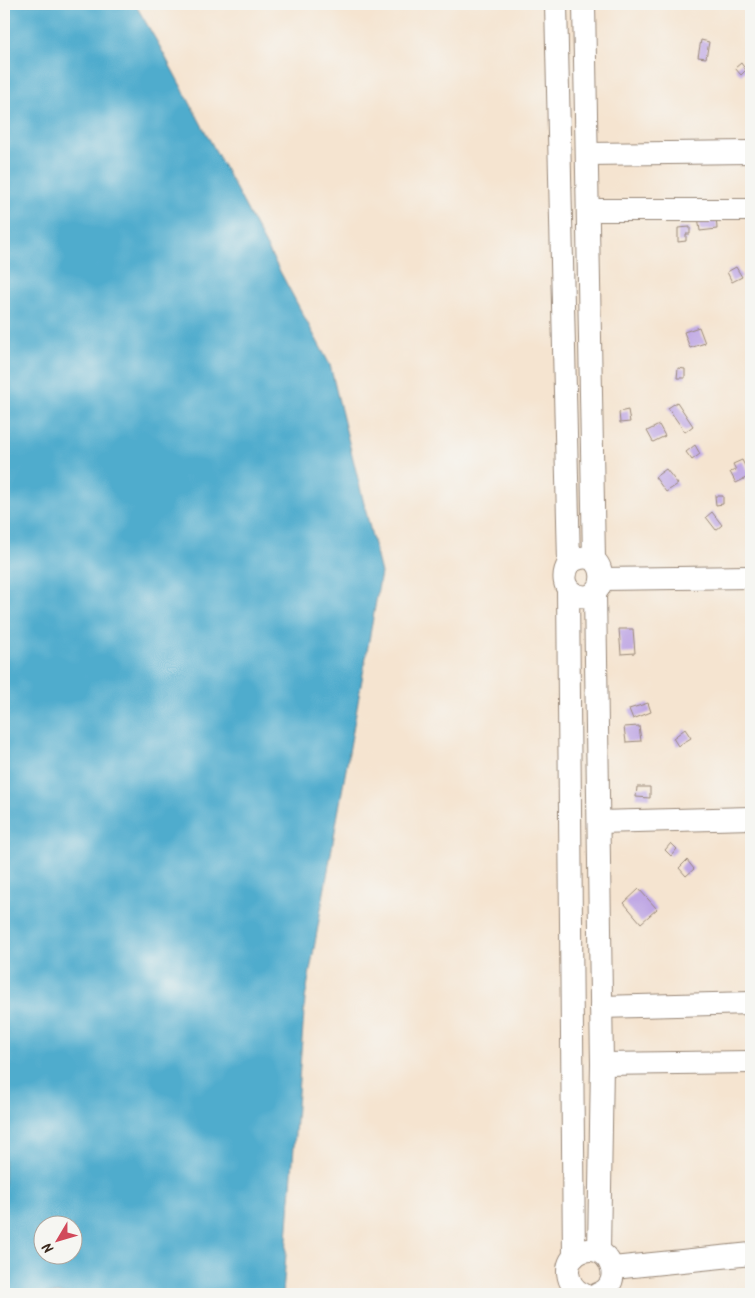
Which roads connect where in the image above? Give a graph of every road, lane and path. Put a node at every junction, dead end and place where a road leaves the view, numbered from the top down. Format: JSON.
{"nodes":[{"id":1,"x":556,"y":4,"type":"edge"},
{"id":2,"x":584,"y":4,"type":"edge"},
{"id":3,"x":751,"y":152,"type":"edge"},
{"id":4,"x":587,"y":154,"type":"junction"},
{"id":5,"x":588,"y":210,"type":"junction"},
{"id":6,"x":751,"y":210,"type":"edge"},
{"id":7,"x":569,"y":562,"type":"junction"},
{"id":8,"x":597,"y":577,"type":"junction"},
{"id":9,"x":751,"y":577,"type":"edge"},
{"id":10,"x":568,"y":589,"type":"junction"},
{"id":11,"x":751,"y":818,"type":"edge"},
{"id":12,"x":599,"y":822,"type":"junction"},
{"id":13,"x":751,"y":1003,"type":"edge"},
{"id":14,"x":601,"y":1007,"type":"junction"},
{"id":15,"x":751,"y":1062,"type":"edge"},
{"id":16,"x":602,"y":1064,"type":"junction"},
{"id":17,"x":751,"y":1254,"type":"edge"},
{"id":18,"x":574,"y":1257,"type":"junction"},
{"id":19,"x":606,"y":1260,"type":"junction"},
{"id":20,"x":589,"y":1293,"type":"edge"}],
"edges":[{"from":1,"to":7,"type":"street"},
{"from":2,"to":4,"type":"street"},
{"from":3,"to":4,"type":"street"},
{"from":4,"to":5,"type":"street"},
{"from":5,"to":6,"type":"street"},
{"from":5,"to":8,"type":"street"},
{"from":7,"to":8,"type":"street"},
{"from":7,"to":10,"type":"street"},
{"from":8,"to":9,"type":"street"},
{"from":8,"to":10,"type":"street"},
{"from":8,"to":12,"type":"street"},
{"from":10,"to":18,"type":"street"},
{"from":11,"to":12,"type":"street"},
{"from":12,"to":14,"type":"street"},
{"from":13,"to":14,"type":"street"},
{"from":14,"to":16,"type":"street"},
{"from":15,"to":16,"type":"street"},
{"from":16,"to":19,"type":"street"},
{"from":17,"to":19,"type":"street"},
{"from":18,"to":19,"type":"street"},
{"from":18,"to":20,"type":"street"},
{"from":19,"to":20,"type":"street"}]}
